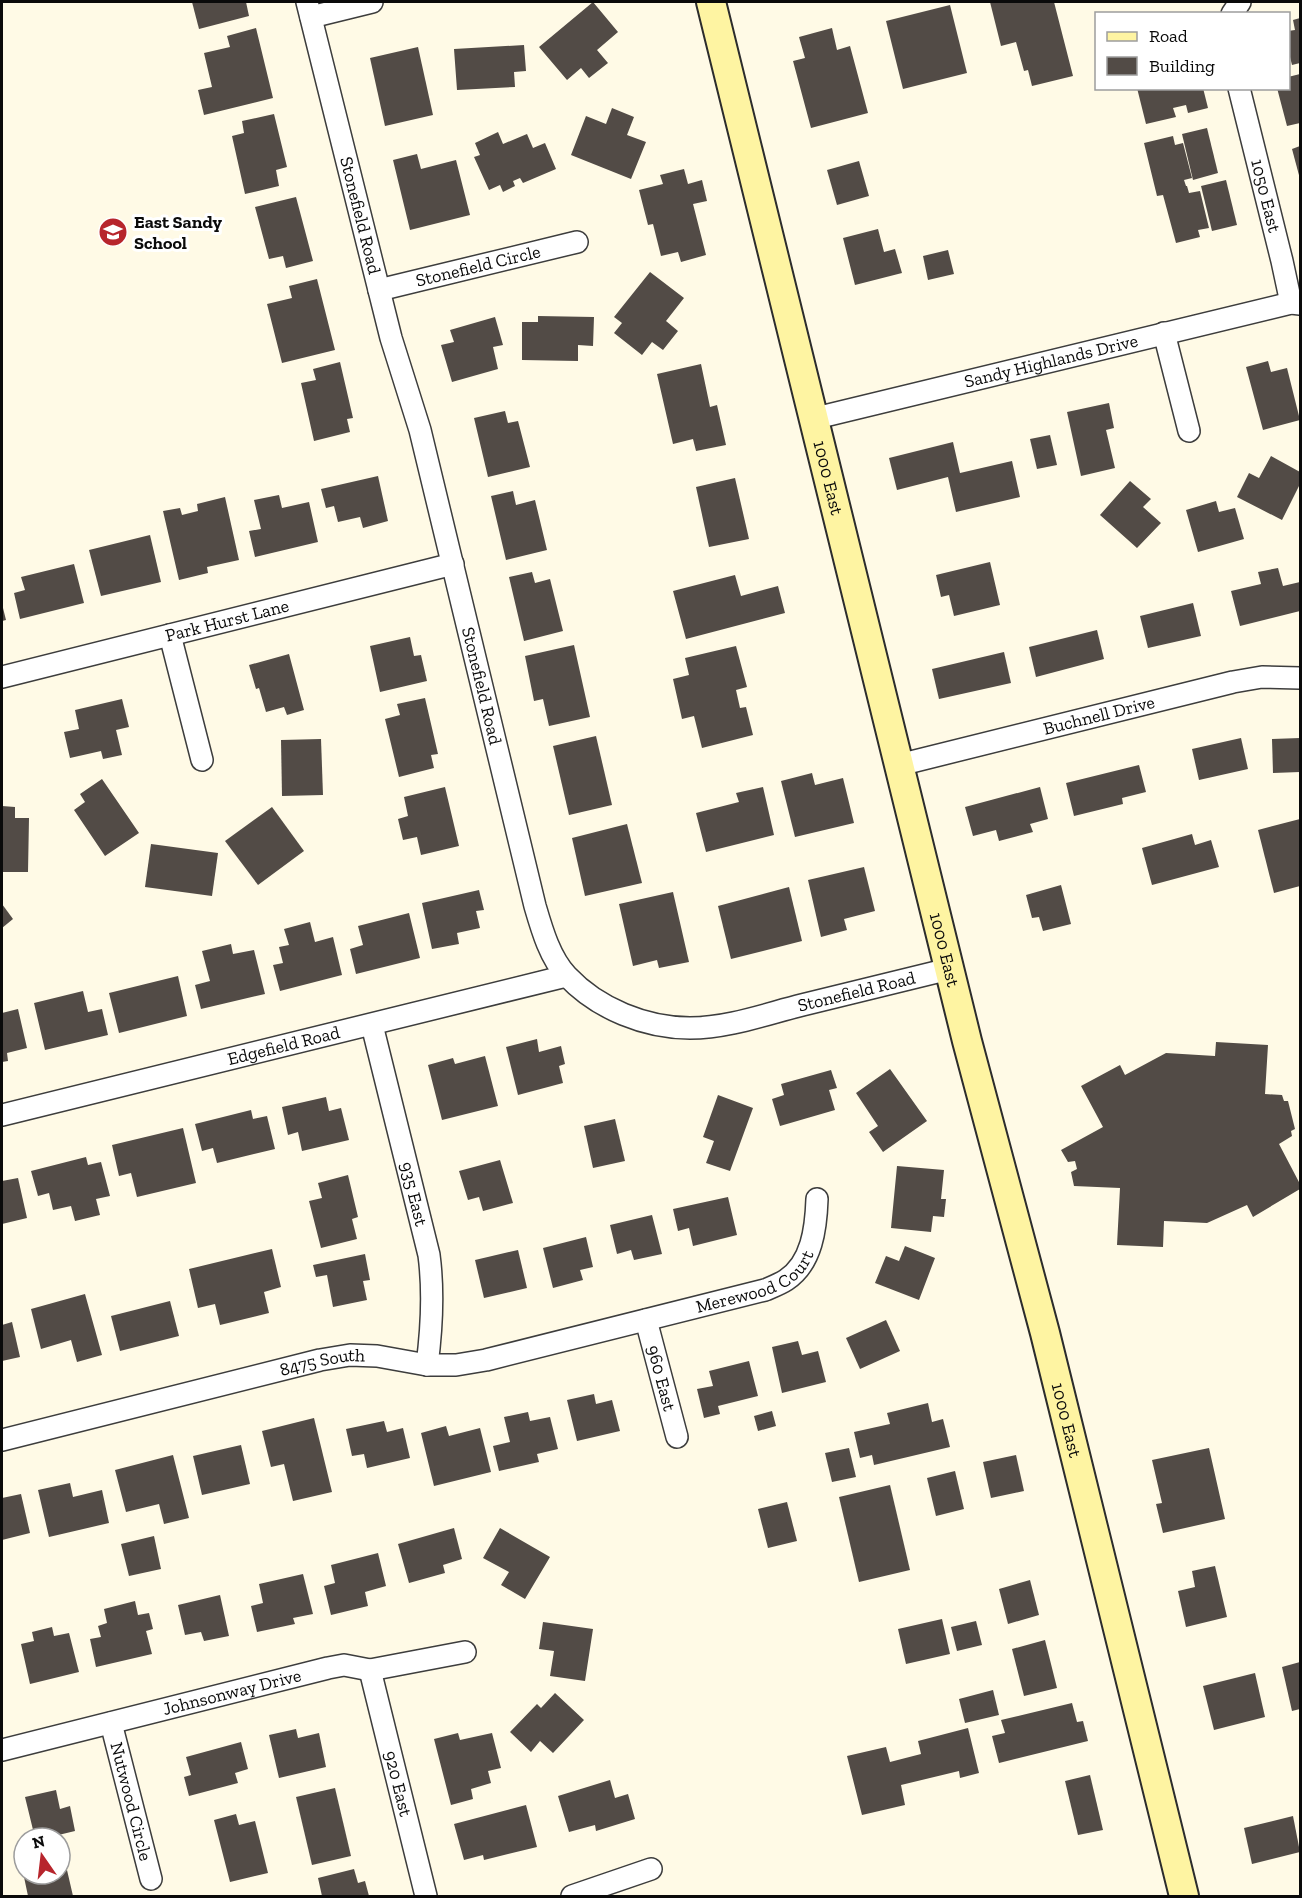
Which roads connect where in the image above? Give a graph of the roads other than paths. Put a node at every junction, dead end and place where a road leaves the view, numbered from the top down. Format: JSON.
{"nodes":[{"id":1,"x":372,"y":2,"type":"edge"},
{"id":2,"x":711,"y":2,"type":"edge"},
{"id":3,"x":309,"y":9,"type":"edge"},
{"id":4,"x":1240,"y":90,"type":"edge"},
{"id":5,"x":577,"y":242,"type":"dead end"},
{"id":6,"x":379,"y":290,"type":"junction"},
{"id":7,"x":1296,"y":303,"type":"edge"},
{"id":8,"x":1164,"y":333,"type":"junction"},
{"id":9,"x":812,"y":419,"type":"junction"},
{"id":10,"x":1189,"y":431,"type":"dead end"},
{"id":11,"x":453,"y":564,"type":"junction"},
{"id":12,"x":170,"y":635,"type":"junction"},
{"id":13,"x":2,"y":677,"type":"edge"},
{"id":14,"x":1300,"y":678,"type":"edge"},
{"id":15,"x":202,"y":760,"type":"dead end"},
{"id":16,"x":899,"y":765,"type":"junction"},
{"id":17,"x":949,"y":969,"type":"junction"},
{"id":18,"x":566,"y":975,"type":"junction"},
{"id":19,"x":372,"y":1025,"type":"junction"},
{"id":20,"x":2,"y":1115,"type":"edge"},
{"id":21,"x":817,"y":1199,"type":"dead end"},
{"id":22,"x":646,"y":1320,"type":"junction"},
{"id":23,"x":427,"y":1365,"type":"junction"},
{"id":24,"x":678,"y":1437,"type":"dead end"},
{"id":25,"x":2,"y":1440,"type":"edge"},
{"id":26,"x":465,"y":1652,"type":"dead end"},
{"id":27,"x":370,"y":1670,"type":"junction"},
{"id":28,"x":111,"y":1723,"type":"junction"},
{"id":29,"x":2,"y":1750,"type":"edge"},
{"id":30,"x":651,"y":1869,"type":"dead end"},
{"id":31,"x":151,"y":1879,"type":"dead end"},
{"id":32,"x":426,"y":1896,"type":"edge"},
{"id":33,"x":573,"y":1896,"type":"edge"},
{"id":34,"x":1184,"y":1896,"type":"edge"}],
"edges":[{"from":1,"to":3,"type":"street"},
{"from":2,"to":9,"type":"street","name":"1000 East"},
{"from":3,"to":6,"type":"street","name":"Stonefield Road"},
{"from":4,"to":7,"type":"street","name":"1050 East"},
{"from":5,"to":6,"type":"street","name":"Stonefield Circle"},
{"from":6,"to":11,"type":"street","name":"Stonefield Road"},
{"from":7,"to":8,"type":"street","name":"Sandy Highlands Drive"},
{"from":8,"to":9,"type":"street","name":"Sandy Highlands Drive"},
{"from":8,"to":10,"type":"street"},
{"from":9,"to":16,"type":"street","name":"1000 East"},
{"from":11,"to":12,"type":"street","name":"Park Hurst Lane"},
{"from":11,"to":18,"type":"street","name":"Stonefield Road"},
{"from":12,"to":13,"type":"street","name":"Park Hurst Lane"},
{"from":12,"to":15,"type":"street"},
{"from":14,"to":16,"type":"street","name":"Buchnell Drive"},
{"from":16,"to":17,"type":"street","name":"1000 East"},
{"from":17,"to":18,"type":"street","name":"Stonefield Road"},
{"from":17,"to":34,"type":"street","name":"1000 East"},
{"from":18,"to":19,"type":"street","name":"Edgefield Road"},
{"from":19,"to":20,"type":"street","name":"Edgefield Road"},
{"from":19,"to":23,"type":"street","name":"935 East"},
{"from":21,"to":22,"type":"street","name":"Merewood Court"},
{"from":22,"to":23,"type":"street","name":"8475 South"},
{"from":22,"to":24,"type":"street","name":"960 East"},
{"from":23,"to":25,"type":"street","name":"8475 South"},
{"from":26,"to":27,"type":"street","name":"Johnsonway Drive"},
{"from":27,"to":28,"type":"street","name":"Johnsonway Drive"},
{"from":27,"to":32,"type":"street","name":"920 East"},
{"from":28,"to":29,"type":"street","name":"Johnsonway Drive"},
{"from":28,"to":31,"type":"street","name":"Nutwood Circle"},
{"from":30,"to":33,"type":"street"}]}
